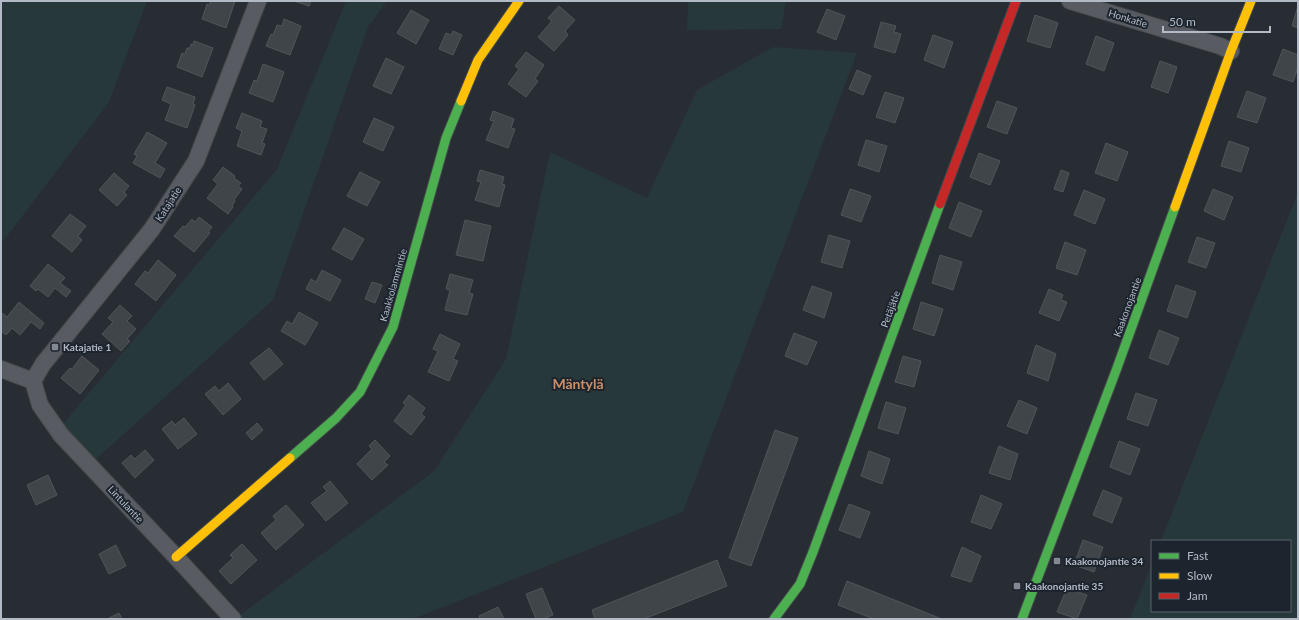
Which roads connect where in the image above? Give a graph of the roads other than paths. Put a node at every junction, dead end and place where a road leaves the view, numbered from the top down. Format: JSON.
{"nodes":[{"id":1,"x":258,"y":1,"type":"edge"},
{"id":2,"x":519,"y":1,"type":"edge"},
{"id":3,"x":1016,"y":1,"type":"edge"},
{"id":4,"x":1070,"y":1,"type":"edge"},
{"id":5,"x":1251,"y":1,"type":"edge"},
{"id":6,"x":1231,"y":51,"type":"junction"},
{"id":7,"x":1,"y":369,"type":"edge"},
{"id":8,"x":33,"y":381,"type":"junction"},
{"id":9,"x":176,"y":557,"type":"junction"},
{"id":10,"x":233,"y":619,"type":"edge"},
{"id":11,"x":774,"y":619,"type":"edge"},
{"id":12,"x":1022,"y":619,"type":"edge"}],
"edges":[{"from":1,"to":8,"type":"street","name":"Katajatie"},
{"from":2,"to":9,"type":"street","name":"Kaakkolammintie"},
{"from":3,"to":11,"type":"street","name":"Petäjätie"},
{"from":4,"to":6,"type":"street","name":"Honkatie"},
{"from":5,"to":6,"type":"street","name":"Kaakonojantie"},
{"from":6,"to":12,"type":"street","name":"Kaakonojantie"},
{"from":7,"to":8,"type":"street"},
{"from":8,"to":9,"type":"street","name":"Lintulantie"},
{"from":9,"to":10,"type":"street","name":"Lintulantie"}]}
